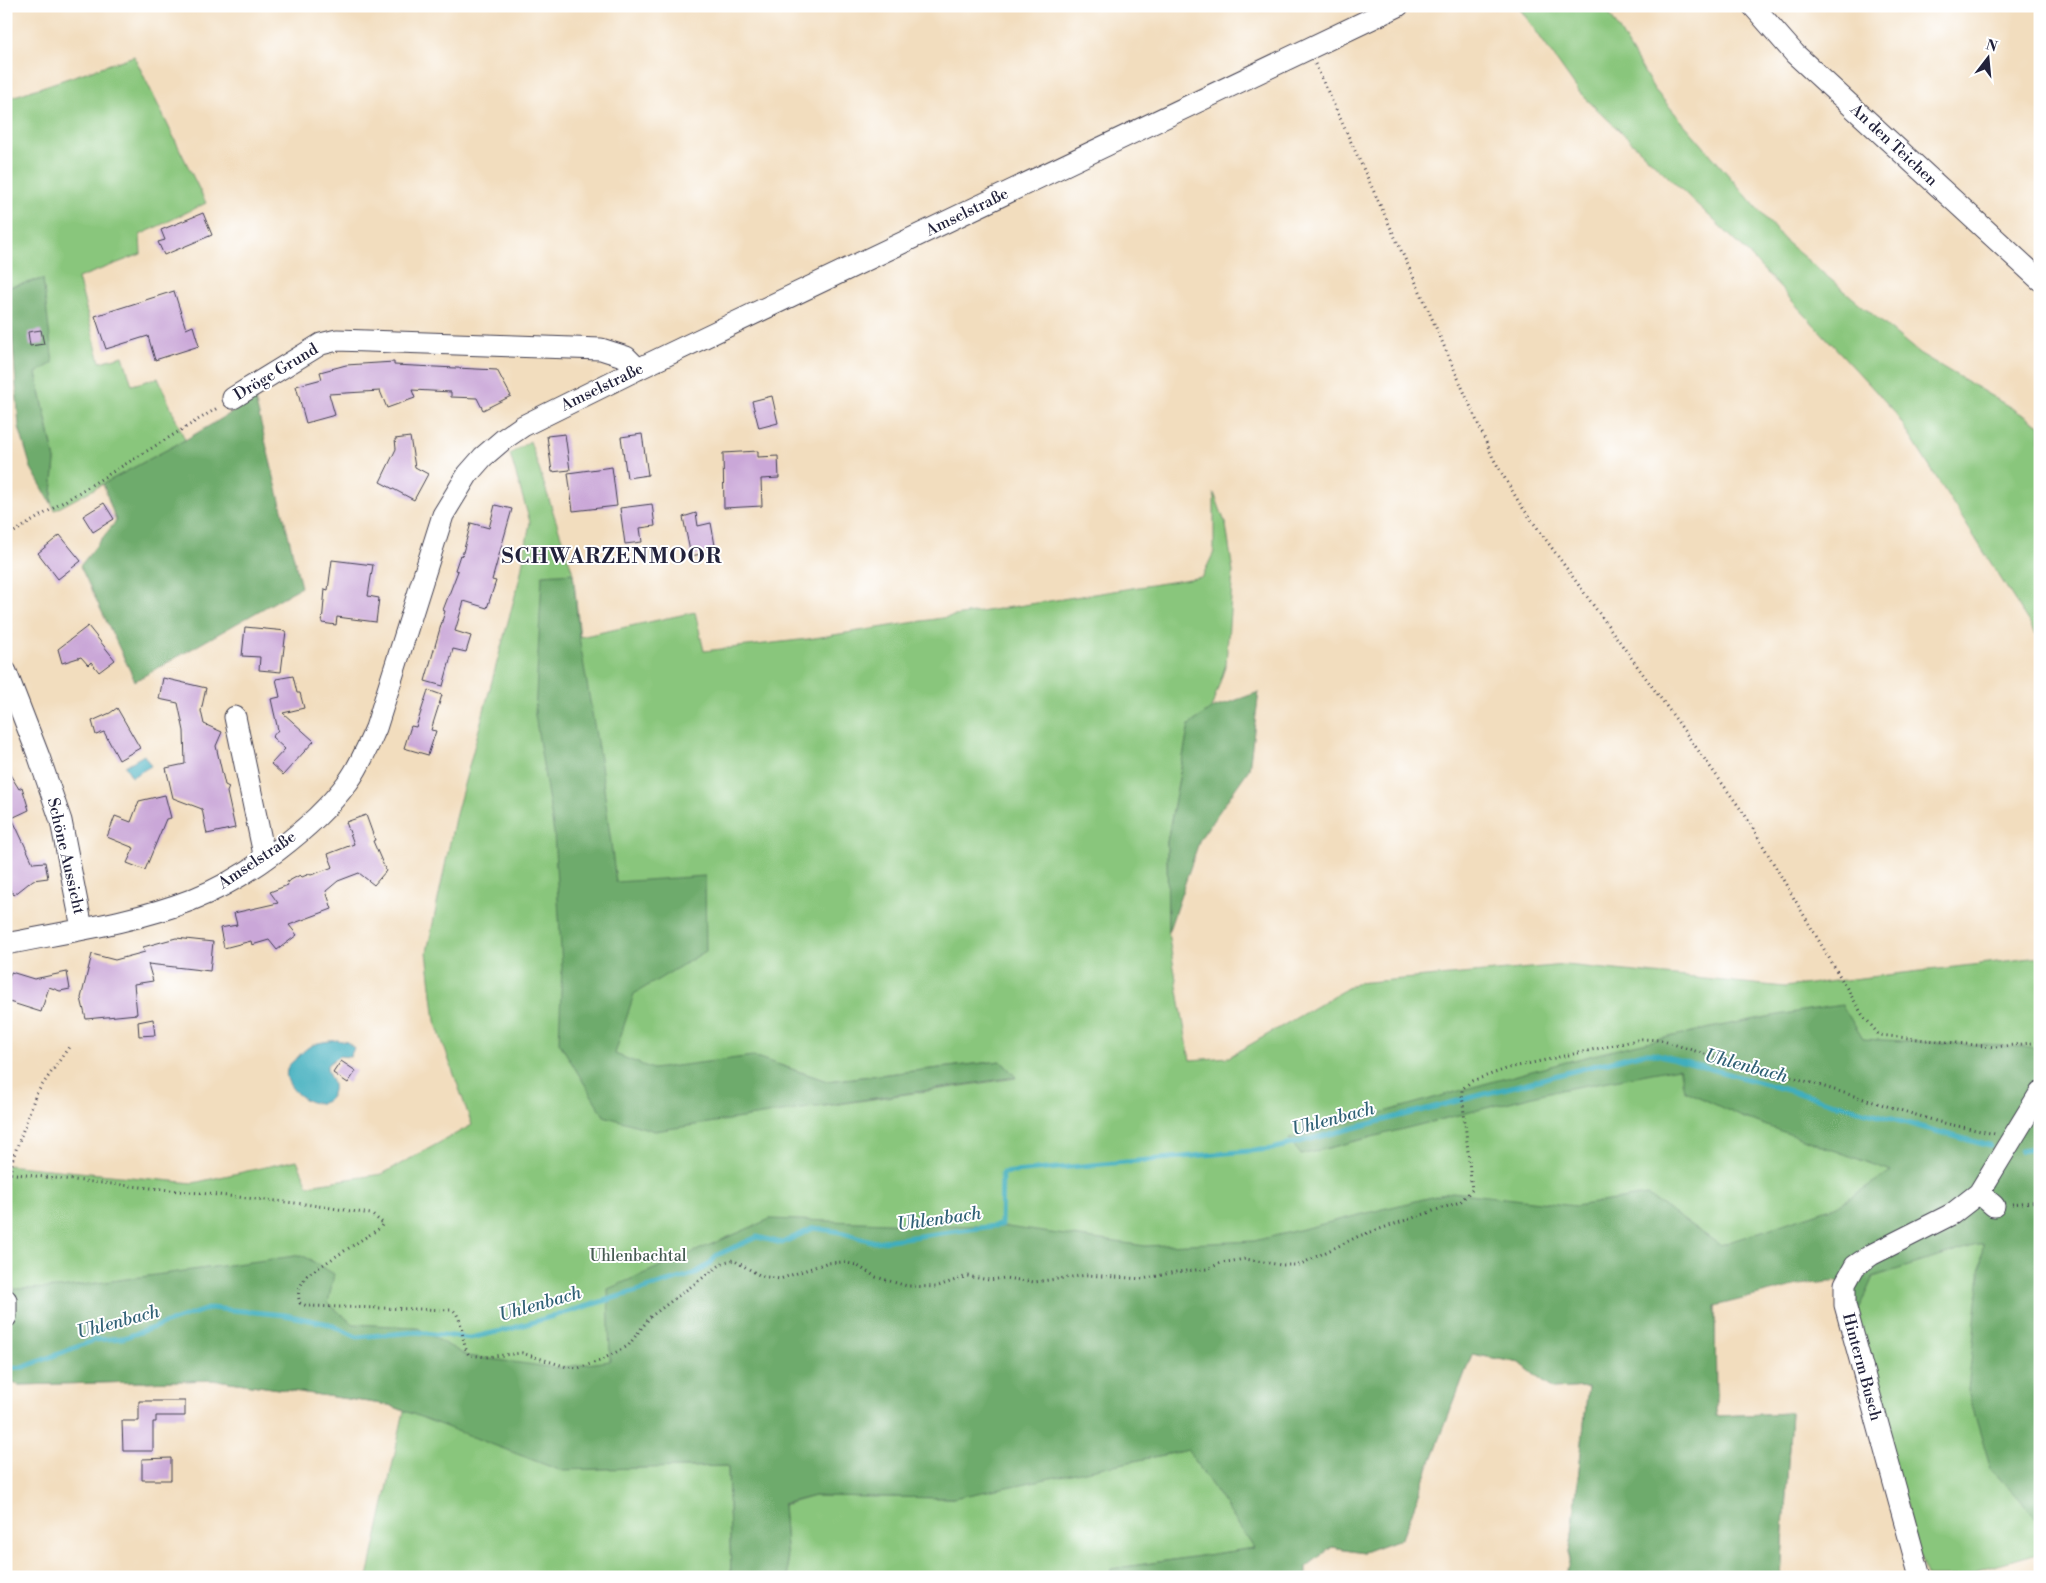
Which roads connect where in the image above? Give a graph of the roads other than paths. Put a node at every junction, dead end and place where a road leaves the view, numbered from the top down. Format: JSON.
{"nodes":[{"id":1,"x":1398,"y":6,"type":"edge"},
{"id":2,"x":1753,"y":6,"type":"edge"},
{"id":3,"x":2040,"y":280,"type":"edge"},
{"id":4,"x":638,"y":369,"type":"junction"},
{"id":5,"x":233,"y":398,"type":"road end"},
{"id":6,"x":6,"y":672,"type":"edge"},
{"id":7,"x":235,"y":717,"type":"dead end"},
{"id":8,"x":265,"y":858,"type":"junction"},
{"id":9,"x":82,"y":928,"type":"junction"},
{"id":10,"x":6,"y":944,"type":"edge"},
{"id":11,"x":2040,"y":1093,"type":"edge"},
{"id":12,"x":6,"y":1300,"type":"edge"},
{"id":13,"x":6,"y":1317,"type":"edge"},
{"id":14,"x":1920,"y":1577,"type":"edge"}],
"edges":[{"from":1,"to":4,"type":"street","name":"Amselstraße"},
{"from":2,"to":3,"type":"street","name":"An den Teichen"},
{"from":4,"to":5,"type":"street","name":"Dröge Grund"},
{"from":4,"to":8,"type":"street","name":"Amselstraße"},
{"from":6,"to":9,"type":"street","name":"Schöne Aussicht"},
{"from":7,"to":8,"type":"street"},
{"from":8,"to":9,"type":"street","name":"Amselstraße"},
{"from":9,"to":10,"type":"street","name":"Amselstraße"},
{"from":11,"to":14,"type":"street","name":"Hinterm Busch"},
{"from":12,"to":13,"type":"street"}]}
